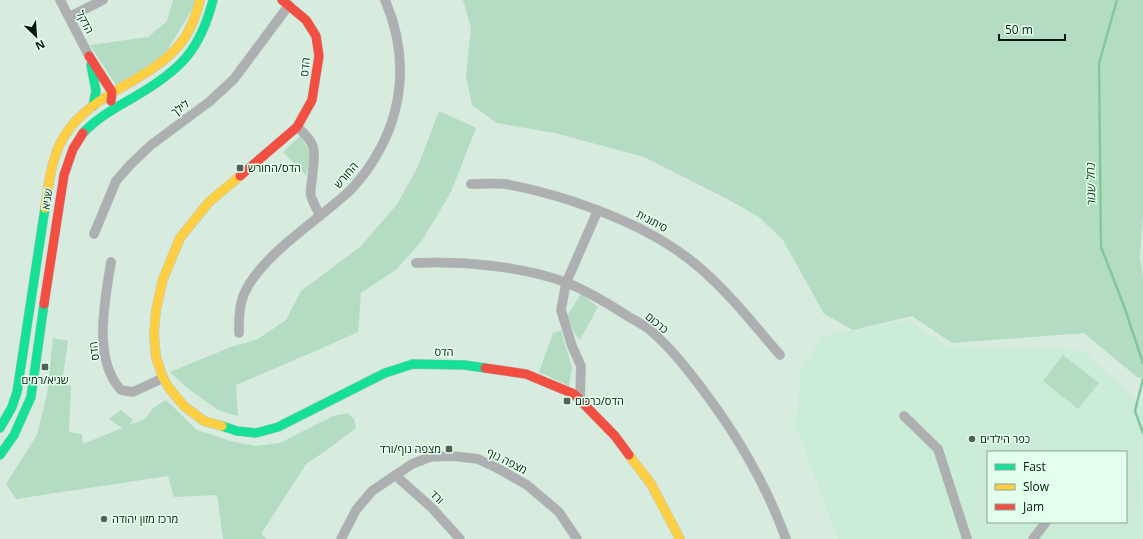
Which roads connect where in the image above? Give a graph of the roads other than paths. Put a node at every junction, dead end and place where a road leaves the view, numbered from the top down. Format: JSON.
{"nodes":[{"id":1,"x":60,"y":0,"type":"edge"},
{"id":2,"x":103,"y":0,"type":"edge"},
{"id":3,"x":200,"y":0,"type":"edge"},
{"id":4,"x":213,"y":0,"type":"edge"},
{"id":5,"x":385,"y":0,"type":"edge"},
{"id":6,"x":286,"y":2,"type":"edge"},
{"id":7,"x":69,"y":17,"type":"junction"},
{"id":8,"x":89,"y":56,"type":"junction"},
{"id":9,"x":112,"y":92,"type":"junction"},
{"id":10,"x":93,"y":106,"type":"junction"},
{"id":11,"x":109,"y":112,"type":"junction"},
{"id":12,"x":297,"y":127,"type":"junction"},
{"id":13,"x":472,"y":184,"type":"dead end"},
{"id":14,"x":598,"y":210,"type":"junction"},
{"id":15,"x":320,"y":216,"type":"junction"},
{"id":16,"x":94,"y":234,"type":"dead end"},
{"id":17,"x":111,"y":262,"type":"dead end"},
{"id":18,"x":416,"y":262,"type":"dead end"},
{"id":19,"x":566,"y":283,"type":"junction"},
{"id":20,"x":239,"y":333,"type":"dead end"},
{"id":21,"x":780,"y":355,"type":"dead end"},
{"id":22,"x":163,"y":378,"type":"junction"},
{"id":23,"x":580,"y":400,"type":"junction"},
{"id":24,"x":904,"y":416,"type":"dead end"},
{"id":25,"x":0,"y":428,"type":"edge"},
{"id":26,"x":0,"y":455,"type":"edge"},
{"id":27,"x":395,"y":475,"type":"junction"},
{"id":28,"x":1045,"y":523,"type":"edge"},
{"id":29,"x":342,"y":539,"type":"edge"},
{"id":30,"x":460,"y":539,"type":"edge"},
{"id":31,"x":577,"y":539,"type":"edge"},
{"id":32,"x":680,"y":539,"type":"edge"},
{"id":33,"x":786,"y":539,"type":"edge"},
{"id":34,"x":967,"y":539,"type":"edge"},
{"id":35,"x":1033,"y":539,"type":"edge"}],
"edges":[{"from":1,"to":7,"type":"street","name":"הדקל"},
{"from":2,"to":7,"type":"street"},
{"from":3,"to":9,"type":"street","name":"שגיא"},
{"from":4,"to":11,"type":"street","name":"שגיא"},
{"from":5,"to":15,"type":"street","name":"החורש"},
{"from":6,"to":12,"type":"street","name":"הדס"},
{"from":6,"to":16,"type":"street","name":"לילך"},
{"from":7,"to":8,"type":"street","name":"הדקל"},
{"from":8,"to":9,"type":"street"},
{"from":8,"to":10,"type":"street"},
{"from":9,"to":10,"type":"street","name":"שגיא"},
{"from":9,"to":11,"type":"street"},
{"from":10,"to":25,"type":"street","name":"שגיא"},
{"from":11,"to":26,"type":"street","name":"שגיא"},
{"from":12,"to":15,"type":"street"},
{"from":12,"to":22,"type":"street","name":"הדס"},
{"from":13,"to":14,"type":"street","name":"סיתונית"},
{"from":14,"to":19,"type":"street"},
{"from":14,"to":21,"type":"street","name":"סיתונית"},
{"from":15,"to":20,"type":"street","name":"החורש"},
{"from":17,"to":22,"type":"street","name":"הדס"},
{"from":18,"to":19,"type":"street","name":"כרכום"},
{"from":19,"to":23,"type":"street"},
{"from":19,"to":33,"type":"street","name":"כרכום"},
{"from":22,"to":23,"type":"street","name":"הדס"},
{"from":23,"to":32,"type":"street","name":"הדס"},
{"from":24,"to":34,"type":"street"},
{"from":27,"to":29,"type":"street","name":"מצפה נוף"},
{"from":27,"to":30,"type":"street","name":"ורד"},
{"from":27,"to":31,"type":"street","name":"מצפה נוף"},
{"from":28,"to":35,"type":"street"}]}
